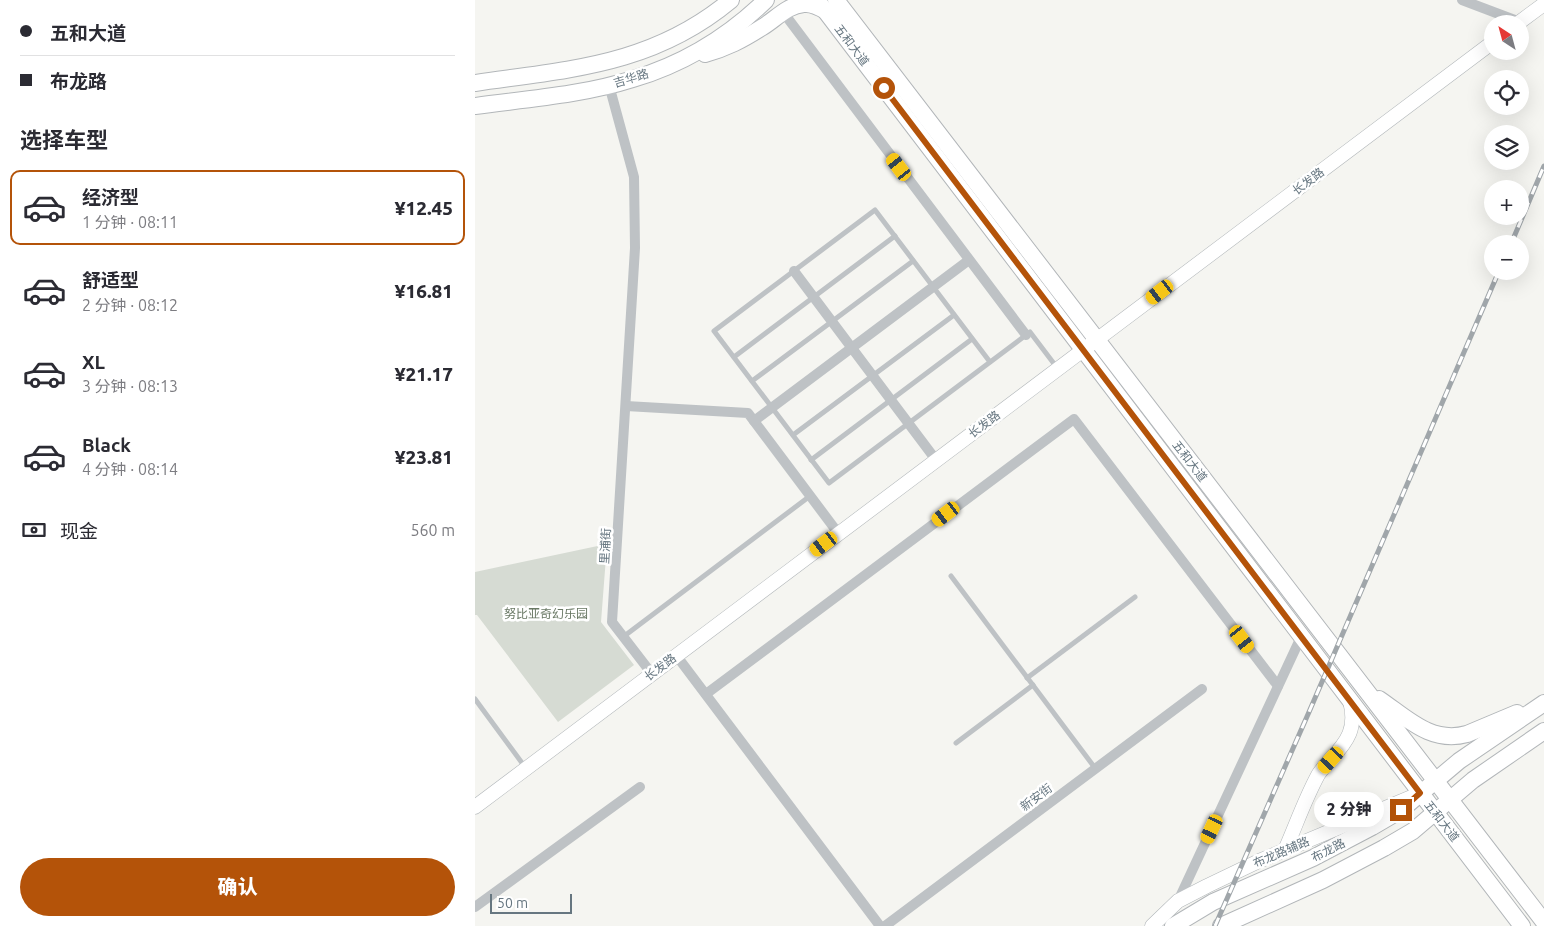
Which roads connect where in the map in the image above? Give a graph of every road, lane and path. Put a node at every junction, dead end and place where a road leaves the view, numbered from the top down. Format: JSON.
{"nodes":[{"id":1,"x":767,"y":0,"type":"edge"},
{"id":2,"x":1461,"y":0,"type":"edge"},
{"id":3,"x":726,"y":3,"type":"edge"},
{"id":4,"x":826,"y":4,"type":"edge"},
{"id":5,"x":1544,"y":4,"type":"edge"},
{"id":6,"x":783,"y":12,"type":"junction"},
{"id":7,"x":1499,"y":15,"type":"edge"},
{"id":8,"x":1529,"y":15,"type":"edge"},
{"id":9,"x":1484,"y":49,"type":"edge"},
{"id":10,"x":675,"y":63,"type":"junction"},
{"id":11,"x":475,"y":83,"type":"edge"},
{"id":12,"x":609,"y":85,"type":"junction"},
{"id":13,"x":475,"y":106,"type":"edge"},
{"id":14,"x":895,"y":236,"type":"junction"},
{"id":15,"x":969,"y":260,"type":"junction"},
{"id":16,"x":913,"y":261,"type":"junction"},
{"id":17,"x":794,"y":271,"type":"junction"},
{"id":18,"x":933,"y":287,"type":"junction"},
{"id":19,"x":814,"y":297,"type":"junction"},
{"id":20,"x":954,"y":315,"type":"junction"},
{"id":21,"x":832,"y":321,"type":"junction"},
{"id":22,"x":1026,"y":335,"type":"junction"},
{"id":23,"x":972,"y":339,"type":"junction"},
{"id":24,"x":1097,"y":339,"type":"junction"},
{"id":25,"x":852,"y":348,"type":"junction"},
{"id":26,"x":1083,"y":350,"type":"junction"},
{"id":27,"x":734,"y":357,"type":"junction"},
{"id":28,"x":990,"y":362,"type":"junction"},
{"id":29,"x":1058,"y":368,"type":"junction"},
{"id":30,"x":873,"y":376,"type":"junction"},
{"id":31,"x":752,"y":381,"type":"junction"},
{"id":32,"x":891,"y":400,"type":"junction"},
{"id":33,"x":625,"y":406,"type":"junction"},
{"id":34,"x":772,"y":408,"type":"junction"},
{"id":35,"x":755,"y":421,"type":"junction"},
{"id":36,"x":909,"y":424,"type":"junction"},
{"id":37,"x":793,"y":435,"type":"junction"},
{"id":38,"x":811,"y":460,"type":"junction"},
{"id":39,"x":936,"y":460,"type":"junction"},
{"id":40,"x":811,"y":496,"type":"junction"},
{"id":41,"x":839,"y":533,"type":"junction"},
{"id":42,"x":951,"y":576,"type":"dead end"},
{"id":43,"x":1135,"y":597,"type":"dead end"},
{"id":44,"x":623,"y":637,"type":"junction"},
{"id":45,"x":1301,"y":637,"type":"junction"},
{"id":46,"x":676,"y":654,"type":"junction"},
{"id":47,"x":651,"y":674,"type":"junction"},
{"id":48,"x":1027,"y":678,"type":"junction"},
{"id":49,"x":1033,"y":685,"type":"junction"},
{"id":50,"x":1279,"y":686,"type":"junction"},
{"id":51,"x":1202,"y":689,"type":"dead end"},
{"id":52,"x":1367,"y":690,"type":"junction"},
{"id":53,"x":706,"y":694,"type":"junction"},
{"id":54,"x":475,"y":700,"type":"edge"},
{"id":55,"x":1350,"y":701,"type":"junction"},
{"id":56,"x":1544,"y":703,"type":"edge"},
{"id":57,"x":1544,"y":731,"type":"edge"},
{"id":58,"x":955,"y":743,"type":"dead end"},
{"id":59,"x":526,"y":768,"type":"junction"},
{"id":60,"x":1095,"y":769,"type":"junction"},
{"id":61,"x":1436,"y":780,"type":"junction"},
{"id":62,"x":640,"y":787,"type":"dead end"},
{"id":63,"x":1420,"y":793,"type":"junction"},
{"id":64,"x":1450,"y":799,"type":"junction"},
{"id":65,"x":475,"y":807,"type":"edge"},
{"id":66,"x":1435,"y":812,"type":"junction"},
{"id":67,"x":1285,"y":850,"type":"junction"},
{"id":68,"x":1178,"y":901,"type":"junction"},
{"id":69,"x":475,"y":908,"type":"edge"},
{"id":70,"x":1542,"y":915,"type":"edge"},
{"id":71,"x":1520,"y":925,"type":"edge"},
{"id":72,"x":880,"y":926,"type":"edge"},
{"id":73,"x":885,"y":926,"type":"edge"},
{"id":74,"x":1152,"y":926,"type":"edge"},
{"id":75,"x":1173,"y":926,"type":"edge"},
{"id":76,"x":1221,"y":926,"type":"edge"}],
"edges":[{"from":1,"to":10,"type":"main road","name":"吉华路"},
{"from":2,"to":7,"type":"street"},
{"from":3,"to":11,"type":"main road","name":"吉华路"},
{"from":4,"to":6,"type":"main road"},
{"from":4,"to":24,"type":"main road","name":"五和大道"},
{"from":4,"to":26,"type":"main road","name":"五和大道"},
{"from":5,"to":8,"type":"street"},
{"from":6,"to":10,"type":"main road"},
{"from":6,"to":15,"type":"street"},
{"from":9,"to":24,"type":"street","name":"长发路"},
{"from":10,"to":12,"type":"main road","name":"吉华路"},
{"from":12,"to":13,"type":"main road","name":"吉华路"},
{"from":12,"to":33,"type":"street","name":"里浦街"},
{"from":14,"to":16,"type":"lane"},
{"from":14,"to":17,"type":"lane"},
{"from":14,"to":19,"type":"lane"},
{"from":15,"to":18,"type":"street"},
{"from":15,"to":22,"type":"street"},
{"from":16,"to":18,"type":"lane"},
{"from":16,"to":21,"type":"lane"},
{"from":17,"to":19,"type":"street"},
{"from":17,"to":27,"type":"lane"},
{"from":18,"to":20,"type":"lane"},
{"from":18,"to":25,"type":"street"},
{"from":19,"to":21,"type":"street"},
{"from":19,"to":27,"type":"lane"},
{"from":20,"to":23,"type":"lane"},
{"from":20,"to":30,"type":"lane"},
{"from":21,"to":25,"type":"street"},
{"from":21,"to":31,"type":"lane"},
{"from":22,"to":28,"type":"lane"},
{"from":22,"to":29,"type":"lane"},
{"from":23,"to":28,"type":"lane"},
{"from":23,"to":32,"type":"lane"},
{"from":24,"to":26,"type":"street","name":"长发路"},
{"from":24,"to":52,"type":"main road","name":"五和大道"},
{"from":25,"to":30,"type":"street"},
{"from":25,"to":34,"type":"street"},
{"from":26,"to":29,"type":"street","name":"长发路"},
{"from":26,"to":45,"type":"main road","name":"五和大道"},
{"from":27,"to":31,"type":"lane"},
{"from":28,"to":36,"type":"lane"},
{"from":29,"to":39,"type":"street","name":"长发路"},
{"from":30,"to":32,"type":"street"},
{"from":30,"to":37,"type":"lane"},
{"from":31,"to":34,"type":"lane"},
{"from":32,"to":36,"type":"street"},
{"from":32,"to":38,"type":"lane"},
{"from":33,"to":35,"type":"street"},
{"from":33,"to":44,"type":"street","name":"里浦街"},
{"from":34,"to":35,"type":"street"},
{"from":34,"to":37,"type":"lane"},
{"from":35,"to":40,"type":"street"},
{"from":36,"to":38,"type":"lane"},
{"from":36,"to":39,"type":"street"},
{"from":37,"to":38,"type":"lane"},
{"from":39,"to":41,"type":"street","name":"长发路"},
{"from":40,"to":41,"type":"street"},
{"from":40,"to":44,"type":"lane"},
{"from":41,"to":46,"type":"street","name":"长发路"},
{"from":42,"to":48,"type":"lane"},
{"from":43,"to":48,"type":"lane"},
{"from":44,"to":47,"type":"street","name":"里浦街"},
{"from":45,"to":50,"type":"street"},
{"from":45,"to":55,"type":"main road","name":"五和大道"},
{"from":46,"to":47,"type":"street","name":"长发路"},
{"from":46,"to":53,"type":"street"},
{"from":47,"to":59,"type":"street","name":"长发路"},
{"from":48,"to":49,"type":"lane"},
{"from":49,"to":58,"type":"lane"},
{"from":49,"to":60,"type":"lane"},
{"from":50,"to":53,"type":"street"},
{"from":50,"to":68,"type":"street"},
{"from":51,"to":60,"type":"street","name":"新安街"},
{"from":52,"to":56,"type":"main road"},
{"from":52,"to":61,"type":"main road","name":"五和大道"},
{"from":53,"to":72,"type":"street"},
{"from":54,"to":59,"type":"lane"},
{"from":55,"to":63,"type":"main road","name":"五和大道"},
{"from":55,"to":67,"type":"street"},
{"from":56,"to":61,"type":"main road","name":"布龙路"},
{"from":57,"to":64,"type":"main road","name":"布龙路"},
{"from":59,"to":65,"type":"street","name":"长发路"},
{"from":60,"to":73,"type":"street","name":"新安街"},
{"from":61,"to":63,"type":"main road","name":"布龙路"},
{"from":61,"to":64,"type":"main road","name":"五和大道"},
{"from":62,"to":69,"type":"street"},
{"from":63,"to":66,"type":"main road","name":"五和大道"},
{"from":63,"to":67,"type":"street","name":"布龙路辅路"},
{"from":63,"to":75,"type":"main road","name":"布龙路"},
{"from":64,"to":66,"type":"main road","name":"布龙路"},
{"from":64,"to":70,"type":"main road","name":"五和大道"},
{"from":66,"to":71,"type":"main road","name":"五和大道"},
{"from":66,"to":76,"type":"main road","name":"布龙路"},
{"from":67,"to":68,"type":"street","name":"布龙路辅路"},
{"from":68,"to":74,"type":"street","name":"布龙路辅路"},
{"from":70,"to":71,"type":"street"}]}
